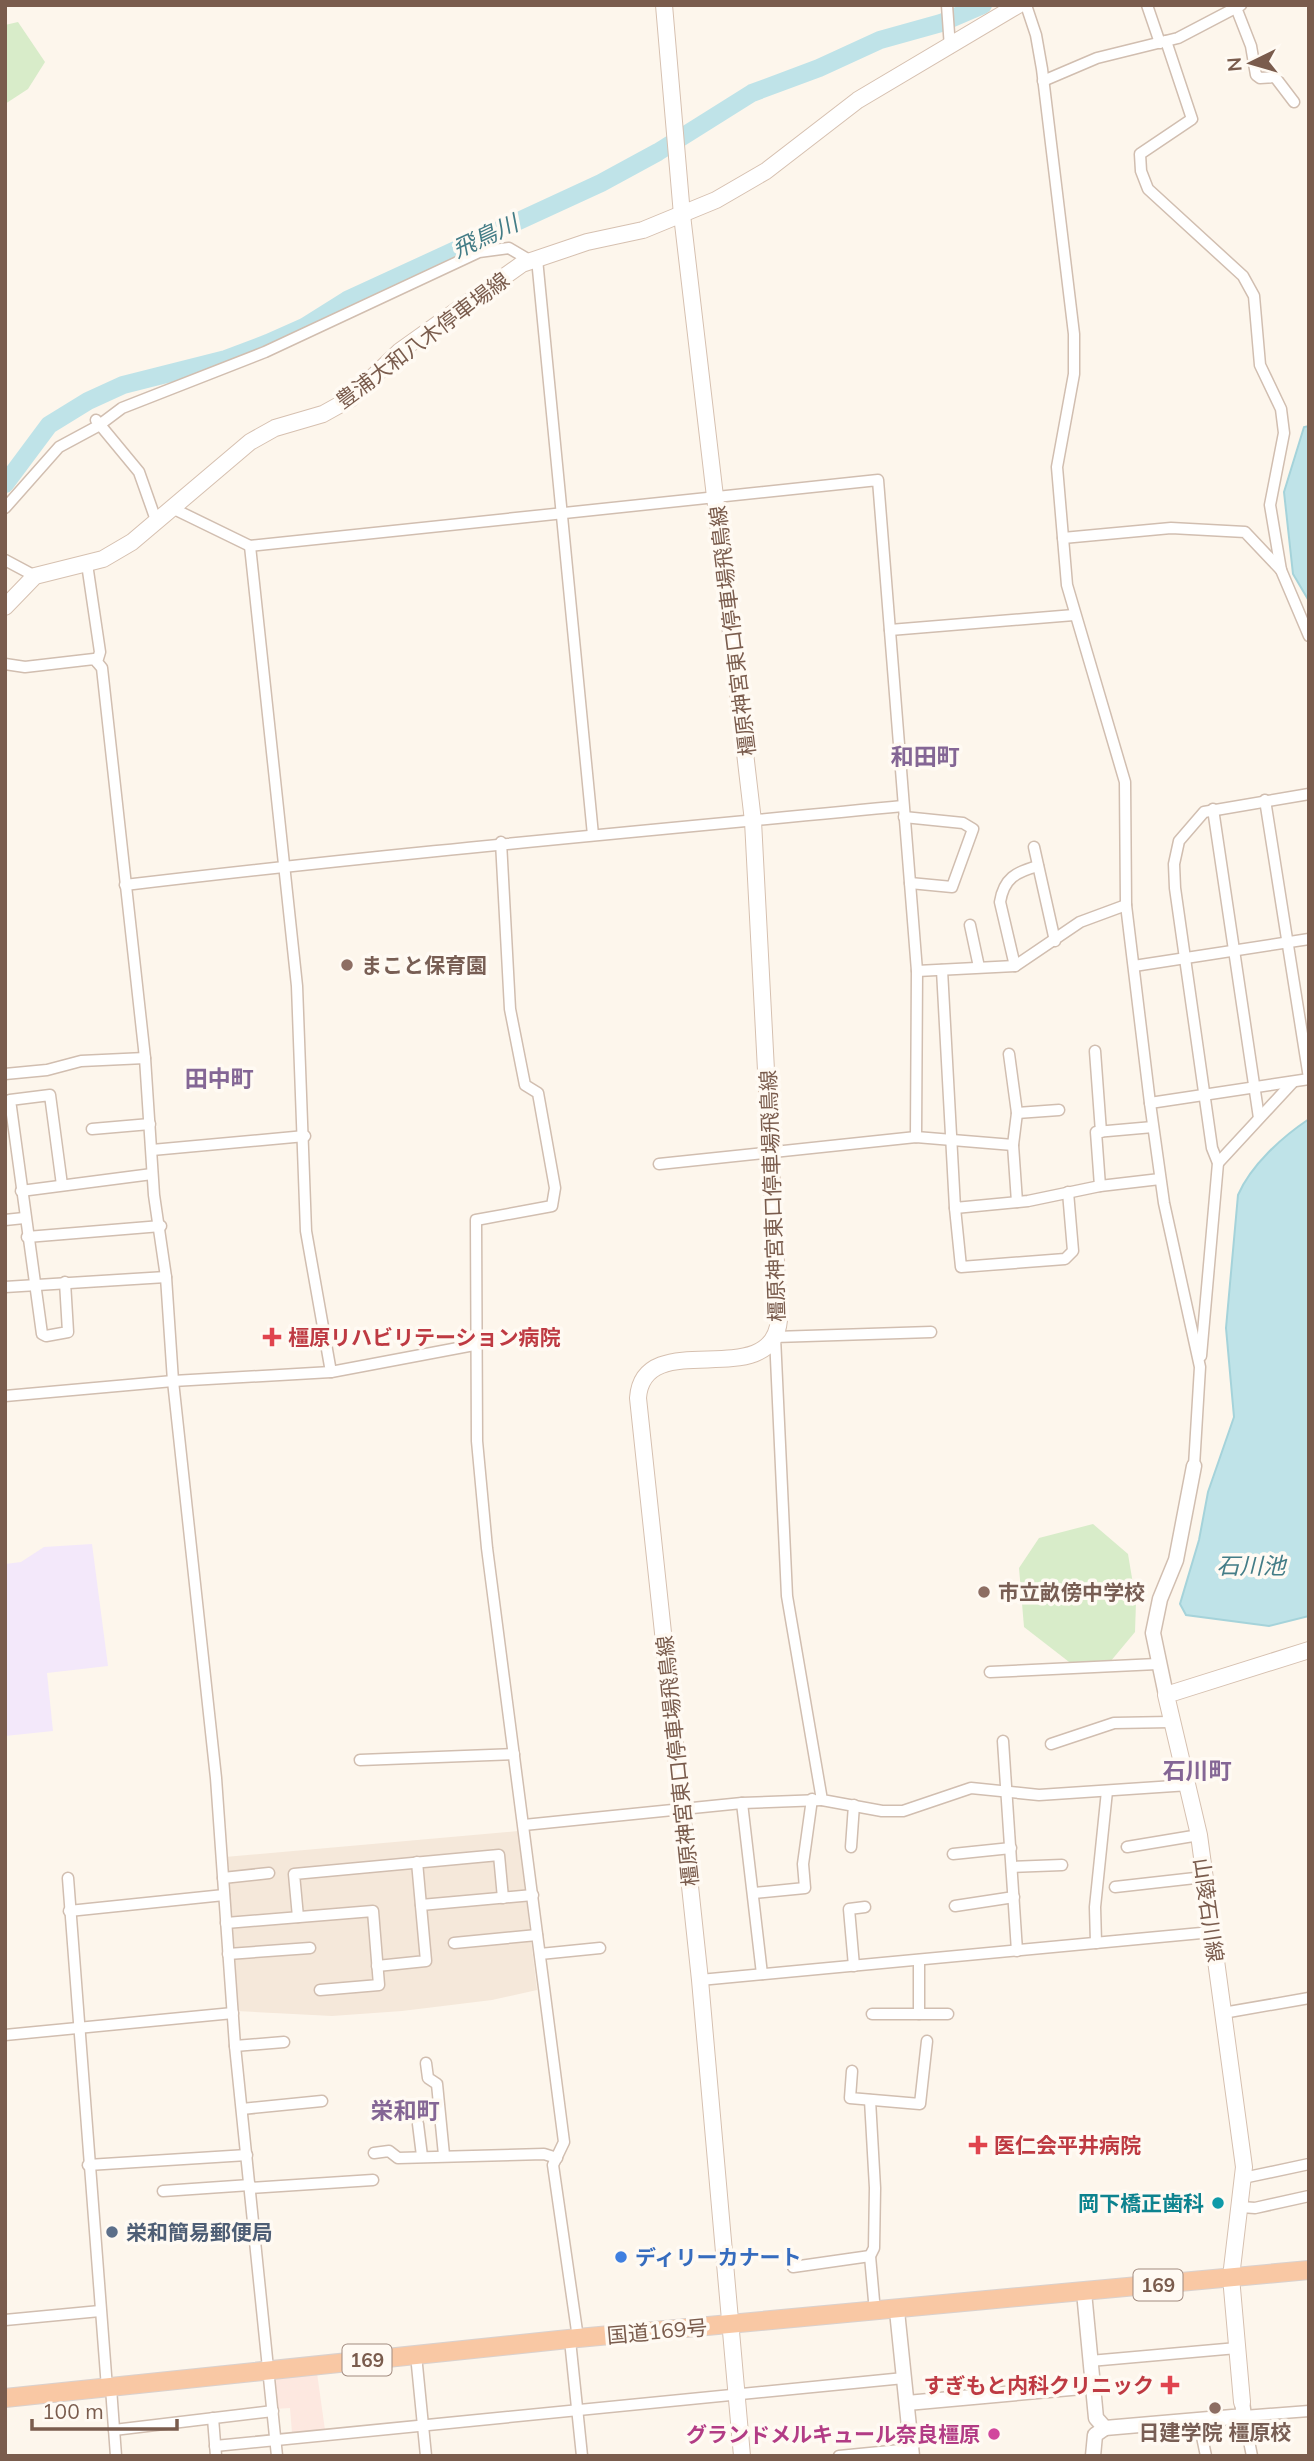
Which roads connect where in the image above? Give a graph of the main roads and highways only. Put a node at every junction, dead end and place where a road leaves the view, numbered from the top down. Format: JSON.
{"nodes":[{"id":1,"x":664,"y":5,"type":"edge"},
{"id":2,"x":1018,"y":5,"type":"edge"},
{"id":3,"x":682,"y":215,"type":"junction"},
{"id":4,"x":5,"y":607,"type":"edge"},
{"id":5,"x":1309,"y":1650,"type":"edge"},
{"id":6,"x":1309,"y":2270,"type":"edge"},
{"id":7,"x":1231,"y":2277,"type":"junction"},
{"id":8,"x":729,"y":2325,"type":"junction"},
{"id":9,"x":5,"y":2398,"type":"edge"},
{"id":10,"x":1239,"y":2411,"type":"road end"},
{"id":11,"x":742,"y":2456,"type":"edge"}],
"edges":[{"from":1,"to":3,"type":"main road","name":"橿原神宮東口停車場飛鳥線"},
{"from":2,"to":3,"type":"main road"},
{"from":3,"to":4,"type":"main road","name":"豊浦大和八木停車場線"},
{"from":3,"to":8,"type":"main road","name":"橿原神宮東口停車場飛鳥線"},
{"from":5,"to":7,"type":"main road","name":"山陵石川線"},
{"from":6,"to":7,"type":"highway","name":"国道169号","number":"169"},
{"from":7,"to":8,"type":"highway","name":"国道169号","number":"169"},
{"from":7,"to":10,"type":"main road"},
{"from":8,"to":9,"type":"highway","name":"国道169号","number":"169"},
{"from":8,"to":11,"type":"main road","name":"橿原神宮東口停車場飛鳥線"}]}
